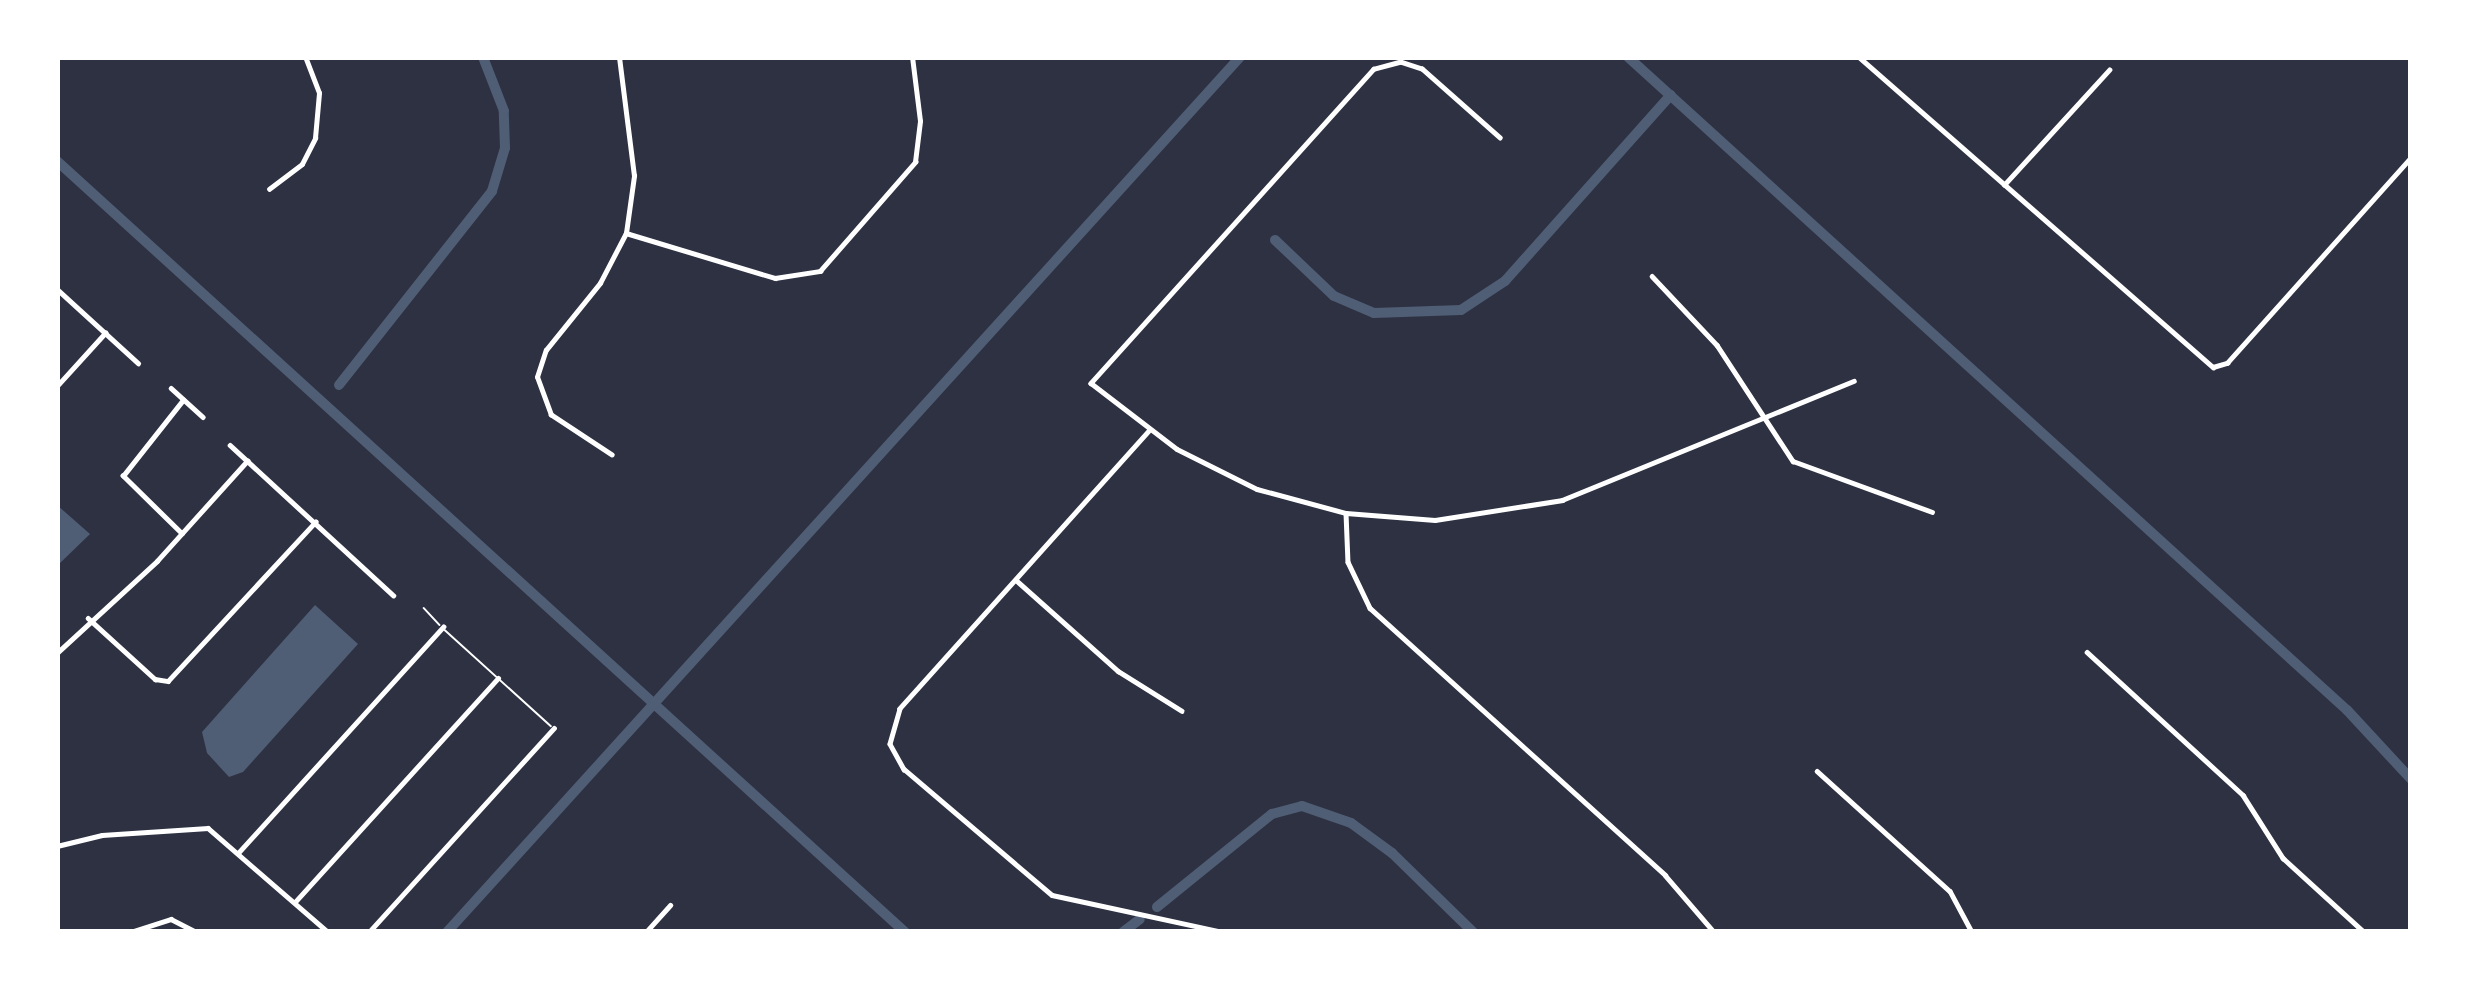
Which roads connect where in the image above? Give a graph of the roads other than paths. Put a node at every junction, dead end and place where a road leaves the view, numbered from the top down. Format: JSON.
{"nodes":[{"id":1,"x":305,"y":57,"type":"edge"},
{"id":2,"x":619,"y":57,"type":"edge"},
{"id":3,"x":912,"y":57,"type":"edge"},
{"id":4,"x":1859,"y":57,"type":"edge"},
{"id":5,"x":2109,"y":70,"type":"dead end"},
{"id":6,"x":1500,"y":138,"type":"dead end"},
{"id":7,"x":2411,"y":158,"type":"edge"},
{"id":8,"x":2003,"y":186,"type":"junction"},
{"id":9,"x":269,"y":189,"type":"dead end"},
{"id":10,"x":626,"y":232,"type":"junction"},
{"id":11,"x":1652,"y":276,"type":"dead end"},
{"id":12,"x":57,"y":290,"type":"edge"},
{"id":13,"x":105,"y":333,"type":"junction"},
{"id":14,"x":138,"y":363,"type":"dead end"},
{"id":15,"x":1854,"y":381,"type":"dead end"},
{"id":16,"x":57,"y":386,"type":"edge"},
{"id":17,"x":171,"y":388,"type":"dead end"},
{"id":18,"x":183,"y":400,"type":"junction"},
{"id":19,"x":202,"y":417,"type":"dead end"},
{"id":20,"x":1761,"y":420,"type":"junction"},
{"id":21,"x":1149,"y":431,"type":"junction"},
{"id":22,"x":230,"y":446,"type":"dead end"},
{"id":23,"x":612,"y":455,"type":"dead end"},
{"id":24,"x":247,"y":461,"type":"junction"},
{"id":25,"x":1932,"y":512,"type":"dead end"},
{"id":26,"x":1346,"y":513,"type":"junction"},
{"id":27,"x":315,"y":523,"type":"junction"},
{"id":28,"x":182,"y":534,"type":"junction"},
{"id":29,"x":1016,"y":580,"type":"junction"},
{"id":30,"x":393,"y":595,"type":"dead end"},
{"id":31,"x":424,"y":608,"type":"dead end"},
{"id":32,"x":88,"y":618,"type":"junction"},
{"id":33,"x":442,"y":627,"type":"junction"},
{"id":34,"x":57,"y":652,"type":"edge"},
{"id":35,"x":2086,"y":652,"type":"dead end"},
{"id":36,"x":498,"y":678,"type":"junction"},
{"id":37,"x":1183,"y":711,"type":"dead end"},
{"id":38,"x":554,"y":728,"type":"joint"},
{"id":39,"x":1816,"y":771,"type":"dead end"},
{"id":40,"x":57,"y":846,"type":"edge"},
{"id":41,"x":239,"y":852,"type":"junction"},
{"id":42,"x":295,"y":902,"type":"junction"},
{"id":43,"x":670,"y":905,"type":"dead end"},
{"id":44,"x":131,"y":932,"type":"edge"},
{"id":45,"x":196,"y":932,"type":"edge"},
{"id":46,"x":328,"y":932,"type":"edge"},
{"id":47,"x":369,"y":932,"type":"edge"},
{"id":48,"x":646,"y":932,"type":"edge"},
{"id":49,"x":1223,"y":932,"type":"edge"},
{"id":50,"x":1714,"y":932,"type":"edge"},
{"id":51,"x":1972,"y":932,"type":"edge"},
{"id":52,"x":2365,"y":932,"type":"edge"}],
"edges":[{"from":1,"to":9,"type":"street"},
{"from":2,"to":10,"type":"street"},
{"from":3,"to":10,"type":"street"},
{"from":4,"to":8,"type":"street"},
{"from":5,"to":8,"type":"street"},
{"from":6,"to":21,"type":"street"},
{"from":7,"to":8,"type":"street"},
{"from":10,"to":23,"type":"street"},
{"from":11,"to":20,"type":"street"},
{"from":12,"to":13,"type":"street"},
{"from":13,"to":14,"type":"street"},
{"from":13,"to":16,"type":"street"},
{"from":15,"to":20,"type":"street"},
{"from":17,"to":18,"type":"street"},
{"from":18,"to":19,"type":"street"},
{"from":18,"to":28,"type":"street"},
{"from":20,"to":25,"type":"street"},
{"from":20,"to":26,"type":"street"},
{"from":21,"to":26,"type":"street"},
{"from":21,"to":29,"type":"street"},
{"from":22,"to":24,"type":"street"},
{"from":24,"to":27,"type":"street"},
{"from":24,"to":28,"type":"street"},
{"from":26,"to":50,"type":"street"},
{"from":27,"to":30,"type":"street"},
{"from":27,"to":32,"type":"street"},
{"from":28,"to":32,"type":"street"},
{"from":29,"to":37,"type":"street"},
{"from":29,"to":49,"type":"street"},
{"from":31,"to":33,"type":"lane"},
{"from":32,"to":34,"type":"street"},
{"from":33,"to":36,"type":"lane"},
{"from":33,"to":41,"type":"street"},
{"from":35,"to":52,"type":"street"},
{"from":36,"to":38,"type":"lane"},
{"from":36,"to":42,"type":"street"},
{"from":38,"to":47,"type":"street"},
{"from":39,"to":51,"type":"street"},
{"from":40,"to":41,"type":"street"},
{"from":41,"to":42,"type":"street"},
{"from":42,"to":46,"type":"street"},
{"from":43,"to":48,"type":"street"},
{"from":44,"to":45,"type":"street"}]}
